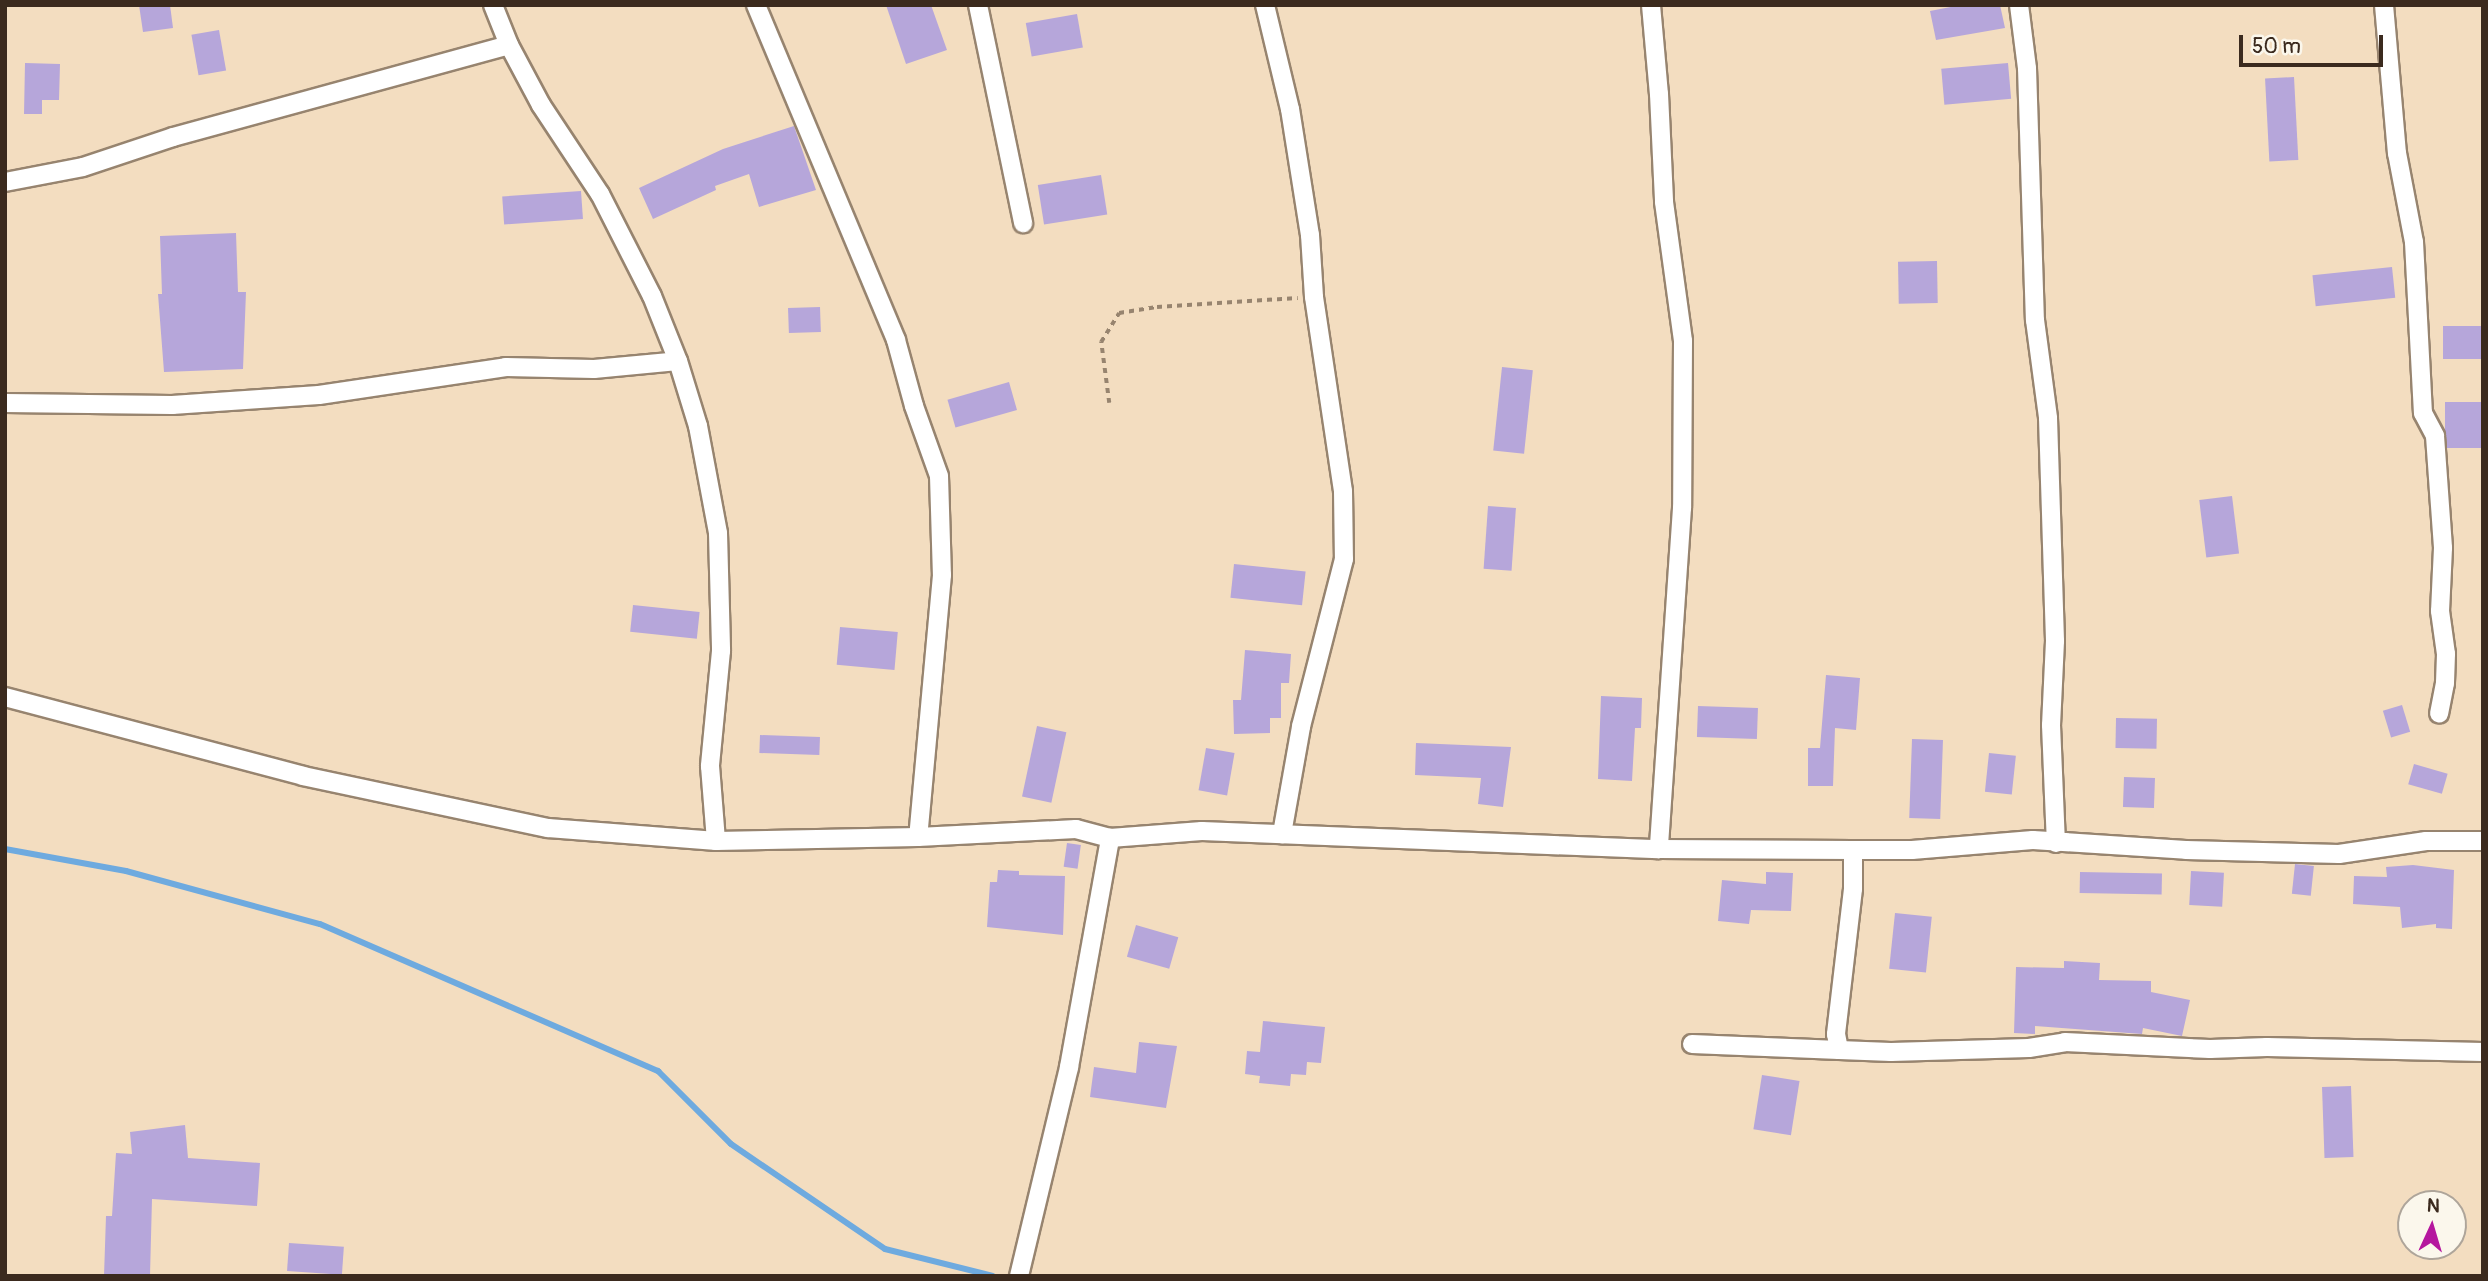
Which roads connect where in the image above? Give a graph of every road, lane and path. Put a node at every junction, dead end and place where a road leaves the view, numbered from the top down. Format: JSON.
{"nodes":[{"id":1,"x":493,"y":5,"type":"edge"},
{"id":2,"x":756,"y":5,"type":"edge"},
{"id":3,"x":978,"y":5,"type":"edge"},
{"id":4,"x":1265,"y":5,"type":"edge"},
{"id":5,"x":1651,"y":5,"type":"edge"},
{"id":6,"x":2019,"y":5,"type":"edge"},
{"id":7,"x":2385,"y":5,"type":"edge"},
{"id":8,"x":509,"y":45,"type":"junction"},
{"id":9,"x":5,"y":182,"type":"edge"},
{"id":10,"x":1023,"y":223,"type":"dead end"},
{"id":11,"x":1314,"y":298,"type":"junction"},
{"id":12,"x":678,"y":361,"type":"junction"},
{"id":13,"x":5,"y":403,"type":"edge"},
{"id":14,"x":1110,"y":403,"type":"dead end"},
{"id":15,"x":5,"y":697,"type":"edge"},
{"id":16,"x":2439,"y":713,"type":"dead end"},
{"id":17,"x":1282,"y":834,"type":"junction"},
{"id":18,"x":918,"y":837,"type":"junction"},
{"id":19,"x":1110,"y":838,"type":"junction"},
{"id":20,"x":716,"y":841,"type":"junction"},
{"id":21,"x":2483,"y":841,"type":"edge"},
{"id":22,"x":2056,"y":843,"type":"junction"},
{"id":23,"x":1659,"y":849,"type":"junction"},
{"id":24,"x":1853,"y":850,"type":"junction"},
{"id":25,"x":1692,"y":1044,"type":"dead end"},
{"id":26,"x":1839,"y":1049,"type":"junction"},
{"id":27,"x":2483,"y":1052,"type":"edge"},
{"id":28,"x":1018,"y":1276,"type":"edge"}],
"edges":[{"from":1,"to":8,"type":"street"},
{"from":2,"to":18,"type":"street"},
{"from":3,"to":10,"type":"street"},
{"from":4,"to":11,"type":"street"},
{"from":5,"to":23,"type":"street"},
{"from":6,"to":22,"type":"street"},
{"from":7,"to":16,"type":"street"},
{"from":8,"to":9,"type":"street"},
{"from":8,"to":12,"type":"street"},
{"from":11,"to":14,"type":"path"},
{"from":11,"to":17,"type":"street"},
{"from":12,"to":13,"type":"street"},
{"from":12,"to":20,"type":"street"},
{"from":15,"to":20,"type":"street"},
{"from":17,"to":19,"type":"street"},
{"from":17,"to":23,"type":"street"},
{"from":18,"to":19,"type":"street"},
{"from":18,"to":20,"type":"street"},
{"from":19,"to":28,"type":"street"},
{"from":21,"to":22,"type":"street"},
{"from":22,"to":24,"type":"street"},
{"from":23,"to":24,"type":"street"},
{"from":24,"to":26,"type":"street"},
{"from":25,"to":26,"type":"street"},
{"from":26,"to":27,"type":"street"}]}
